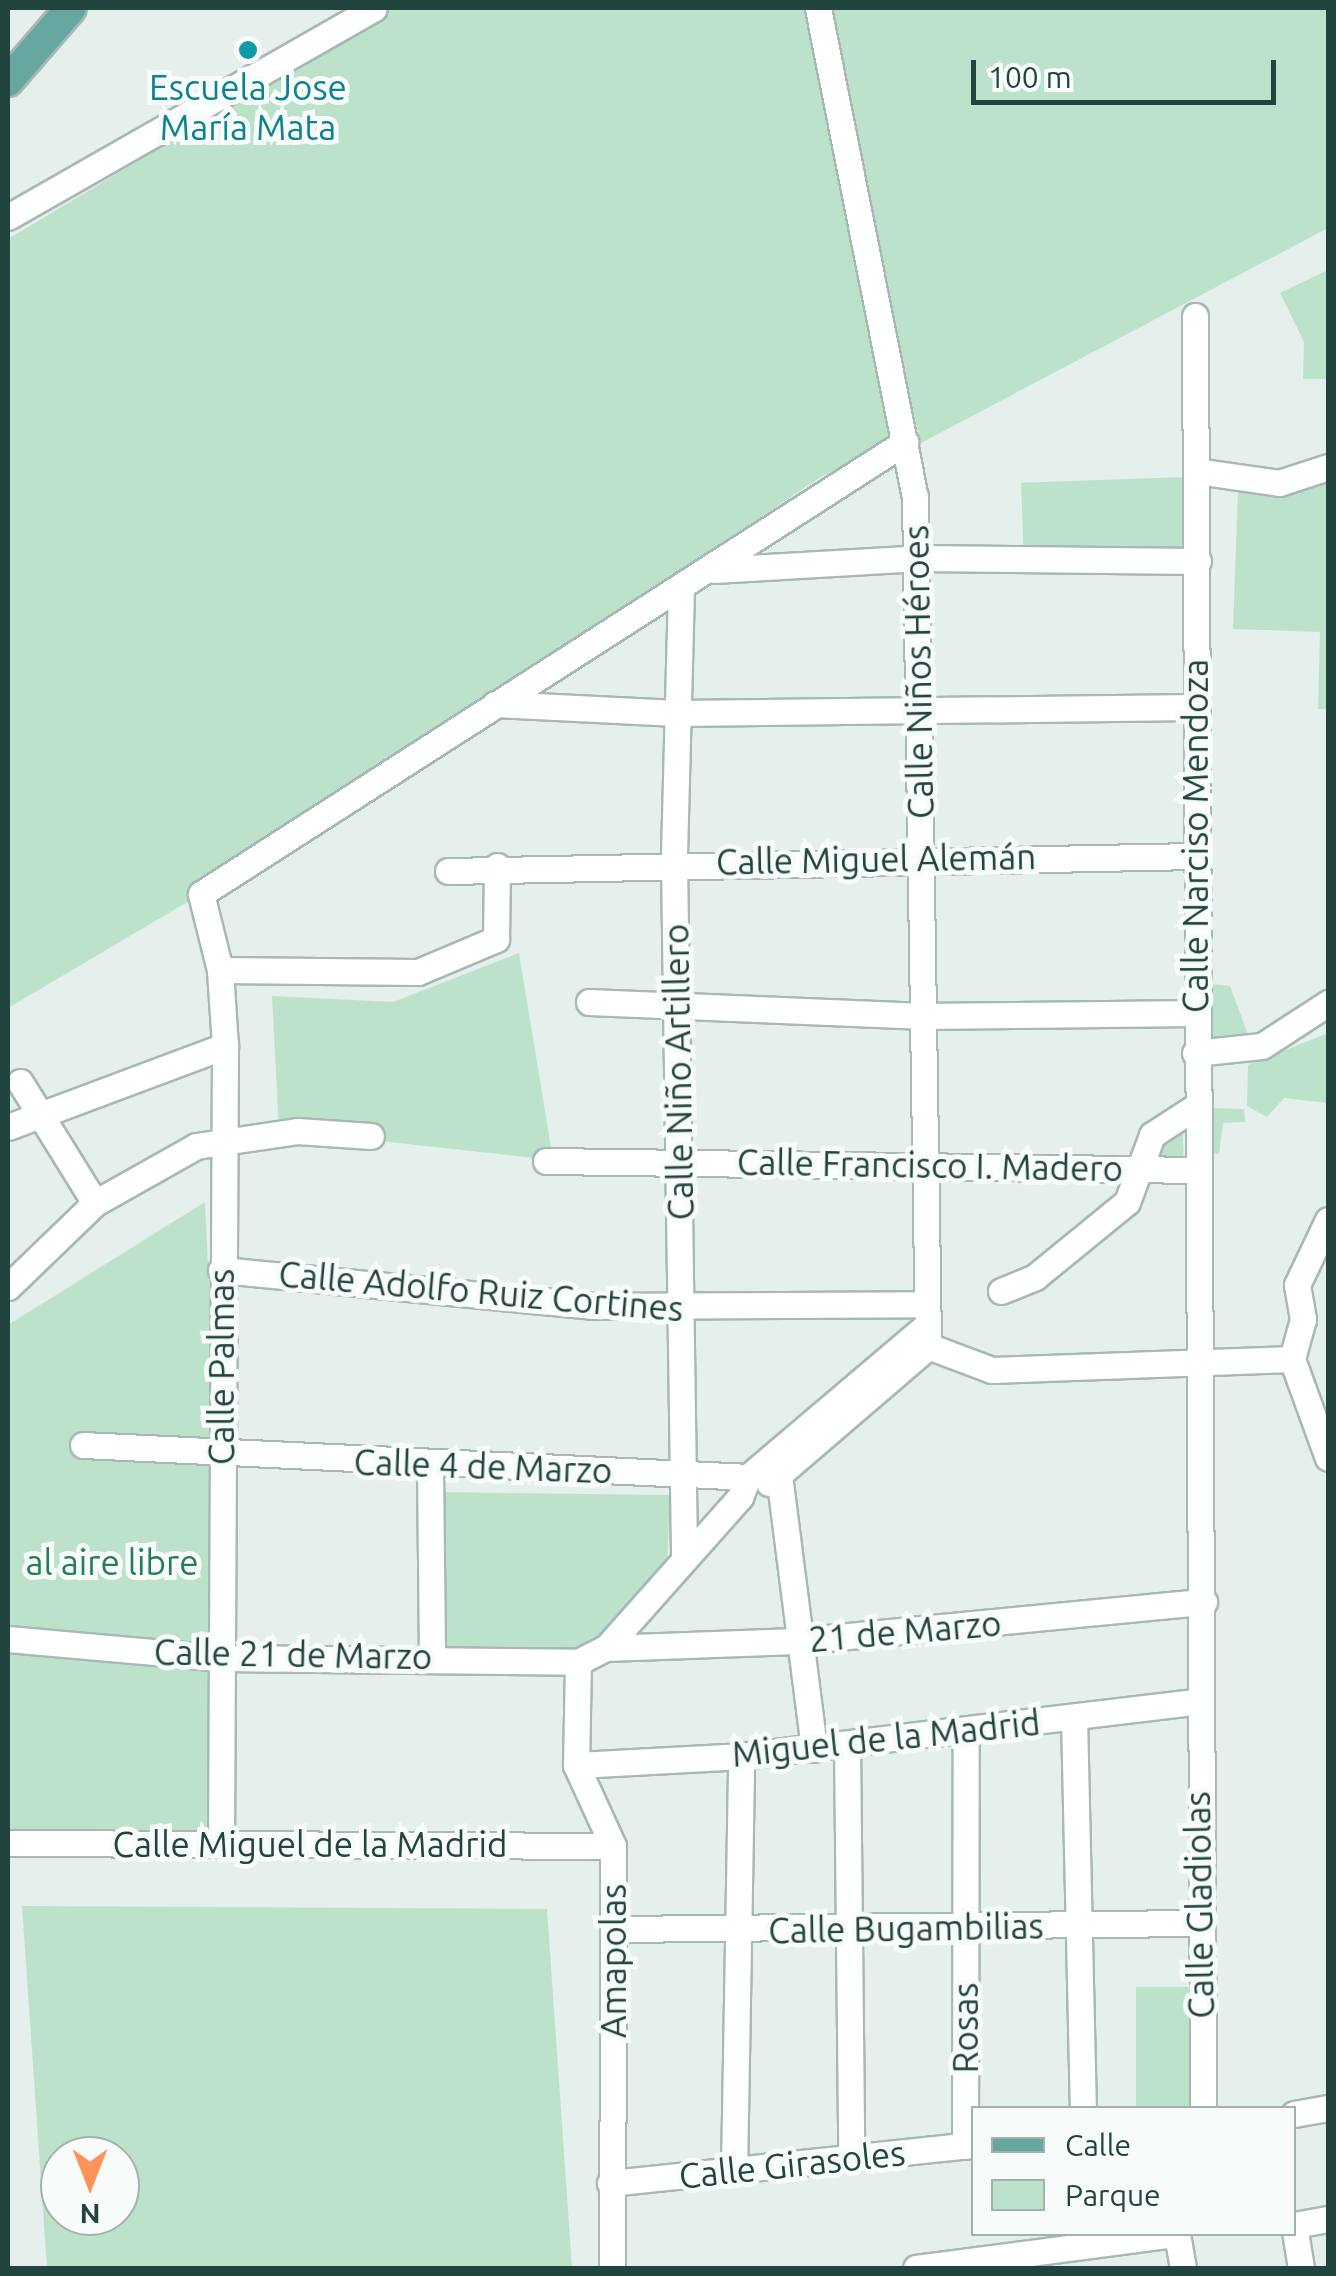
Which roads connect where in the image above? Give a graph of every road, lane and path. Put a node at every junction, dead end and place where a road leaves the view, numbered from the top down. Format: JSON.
{"nodes":[{"id":1,"x":44,"y":8,"type":"edge"},
{"id":2,"x":71,"y":8,"type":"edge"},
{"id":3,"x":374,"y":8,"type":"edge"},
{"id":4,"x":818,"y":8,"type":"edge"},
{"id":5,"x":8,"y":50,"type":"edge"},
{"id":6,"x":8,"y":81,"type":"edge"},
{"id":7,"x":8,"y":217,"type":"edge"},
{"id":8,"x":1194,"y":316,"type":"dead end"},
{"id":9,"x":905,"y":442,"type":"junction"},
{"id":10,"x":1328,"y":467,"type":"edge"},
{"id":11,"x":1196,"y":471,"type":"junction"},
{"id":12,"x":920,"y":558,"type":"junction"},
{"id":13,"x":1198,"y":562,"type":"junction"},
{"id":14,"x":710,"y":570,"type":"junction"},
{"id":15,"x":680,"y":588,"type":"junction"},
{"id":16,"x":495,"y":704,"type":"junction"},
{"id":17,"x":1194,"y":707,"type":"junction"},
{"id":18,"x":925,"y":710,"type":"junction"},
{"id":19,"x":677,"y":713,"type":"junction"},
{"id":20,"x":1196,"y":856,"type":"junction"},
{"id":21,"x":919,"y":857,"type":"junction"},
{"id":22,"x":674,"y":862,"type":"junction"},
{"id":23,"x":497,"y":866,"type":"junction"},
{"id":24,"x":448,"y":871,"type":"dead end"},
{"id":25,"x":220,"y":970,"type":"junction"},
{"id":26,"x":589,"y":1002,"type":"dead end"},
{"id":27,"x":1328,"y":1003,"type":"edge"},
{"id":28,"x":678,"y":1010,"type":"junction"},
{"id":29,"x":1194,"y":1012,"type":"junction"},
{"id":30,"x":919,"y":1016,"type":"junction"},
{"id":31,"x":225,"y":1046,"type":"junction"},
{"id":32,"x":1195,"y":1053,"type":"junction"},
{"id":33,"x":20,"y":1082,"type":"dead end"},
{"id":34,"x":1195,"y":1107,"type":"junction"},
{"id":35,"x":38,"y":1112,"type":"junction"},
{"id":36,"x":8,"y":1128,"type":"edge"},
{"id":37,"x":225,"y":1136,"type":"junction"},
{"id":38,"x":371,"y":1136,"type":"dead end"},
{"id":39,"x":680,"y":1160,"type":"junction"},
{"id":40,"x":546,"y":1161,"type":"dead end"},
{"id":41,"x":921,"y":1166,"type":"junction"},
{"id":42,"x":1140,"y":1170,"type":"junction"},
{"id":43,"x":1194,"y":1170,"type":"junction"},
{"id":44,"x":95,"y":1203,"type":"junction"},
{"id":45,"x":1328,"y":1220,"type":"edge"},
{"id":46,"x":221,"y":1270,"type":"junction"},
{"id":47,"x":8,"y":1287,"type":"edge"},
{"id":48,"x":1000,"y":1291,"type":"dead end"},
{"id":49,"x":681,"y":1309,"type":"junction"},
{"id":50,"x":925,"y":1326,"type":"junction"},
{"id":51,"x":1198,"y":1357,"type":"junction"},
{"id":52,"x":1292,"y":1359,"type":"junction"},
{"id":53,"x":83,"y":1445,"type":"dead end"},
{"id":54,"x":219,"y":1457,"type":"junction"},
{"id":55,"x":1328,"y":1458,"type":"edge"},
{"id":56,"x":430,"y":1464,"type":"junction"},
{"id":57,"x":682,"y":1473,"type":"junction"},
{"id":58,"x":779,"y":1475,"type":"junction"},
{"id":59,"x":744,"y":1487,"type":"junction"},
{"id":60,"x":684,"y":1557,"type":"junction"},
{"id":61,"x":1204,"y":1602,"type":"junction"},
{"id":62,"x":8,"y":1639,"type":"edge"},
{"id":63,"x":796,"y":1641,"type":"junction"},
{"id":64,"x":606,"y":1648,"type":"junction"},
{"id":65,"x":222,"y":1658,"type":"junction"},
{"id":66,"x":432,"y":1658,"type":"junction"},
{"id":67,"x":578,"y":1662,"type":"junction"},
{"id":68,"x":1196,"y":1702,"type":"junction"},
{"id":69,"x":1074,"y":1717,"type":"junction"},
{"id":70,"x":966,"y":1731,"type":"junction"},
{"id":71,"x":848,"y":1744,"type":"junction"},
{"id":72,"x":814,"y":1748,"type":"junction"},
{"id":73,"x":740,"y":1756,"type":"junction"},
{"id":74,"x":576,"y":1766,"type":"junction"},
{"id":75,"x":8,"y":1843,"type":"edge"},
{"id":76,"x":222,"y":1844,"type":"junction"},
{"id":77,"x":613,"y":1846,"type":"junction"},
{"id":78,"x":1199,"y":1923,"type":"junction"},
{"id":79,"x":1080,"y":1924,"type":"junction"},
{"id":80,"x":966,"y":1925,"type":"junction"},
{"id":81,"x":847,"y":1926,"type":"junction"},
{"id":82,"x":614,"y":1928,"type":"junction"},
{"id":83,"x":737,"y":1932,"type":"junction"},
{"id":84,"x":1083,"y":2106,"type":"edge"},
{"id":85,"x":1203,"y":2106,"type":"edge"},
{"id":86,"x":1328,"y":2108,"type":"edge"},
{"id":87,"x":1296,"y":2114,"type":"edge"},
{"id":88,"x":969,"y":2145,"type":"edge"},
{"id":89,"x":850,"y":2158,"type":"junction"},
{"id":90,"x":734,"y":2172,"type":"junction"},
{"id":91,"x":610,"y":2183,"type":"junction"},
{"id":92,"x":1328,"y":2219,"type":"edge"},
{"id":93,"x":1296,"y":2225,"type":"edge"},
{"id":94,"x":1166,"y":2236,"type":"edge"},
{"id":95,"x":1176,"y":2236,"type":"edge"},
{"id":96,"x":1296,"y":2236,"type":"edge"},
{"id":97,"x":1056,"y":2258,"type":"edge"},
{"id":98,"x":612,"y":2268,"type":"edge"},
{"id":99,"x":927,"y":2268,"type":"edge"},
{"id":100,"x":1183,"y":2268,"type":"edge"},
{"id":101,"x":1300,"y":2268,"type":"edge"}],
"edges":[{"from":1,"to":5,"type":"main road"},
{"from":2,"to":6,"type":"main road"},
{"from":3,"to":7,"type":"street"},
{"from":4,"to":9,"type":"street","name":"Calle Niños Héroes"},
{"from":8,"to":11,"type":"street","name":"Calle Narciso Mendoza"},
{"from":9,"to":12,"type":"street","name":"Calle Niños Héroes"},
{"from":9,"to":14,"type":"street"},
{"from":10,"to":11,"type":"street"},
{"from":11,"to":13,"type":"street","name":"Calle Narciso Mendoza"},
{"from":12,"to":13,"type":"street"},
{"from":12,"to":14,"type":"street"},
{"from":12,"to":18,"type":"street","name":"Calle Niños Héroes"},
{"from":13,"to":17,"type":"street","name":"Calle Narciso Mendoza"},
{"from":14,"to":15,"type":"street"},
{"from":15,"to":16,"type":"street"},
{"from":15,"to":19,"type":"street","name":"Calle Niño Artillero"},
{"from":16,"to":19,"type":"street"},
{"from":16,"to":25,"type":"street","name":"Calle Palmas"},
{"from":17,"to":18,"type":"street"},
{"from":17,"to":20,"type":"street","name":"Calle Narciso Mendoza"},
{"from":18,"to":19,"type":"street"},
{"from":18,"to":21,"type":"street","name":"Calle Niños Héroes"},
{"from":19,"to":22,"type":"street","name":"Calle Niño Artillero"},
{"from":20,"to":21,"type":"street","name":"Calle Miguel Alemán"},
{"from":20,"to":29,"type":"street","name":"Calle Narciso Mendoza"},
{"from":21,"to":22,"type":"street","name":"Calle Miguel Alemán"},
{"from":21,"to":30,"type":"street","name":"Calle Niños Héroes"},
{"from":22,"to":23,"type":"street","name":"Calle Miguel Alemán"},
{"from":22,"to":28,"type":"street","name":"Calle Niño Artillero"},
{"from":23,"to":24,"type":"street","name":"Calle Miguel Alemán"},
{"from":23,"to":25,"type":"street"},
{"from":25,"to":31,"type":"street","name":"Calle Palmas"},
{"from":26,"to":28,"type":"street"},
{"from":27,"to":32,"type":"street"},
{"from":28,"to":30,"type":"street"},
{"from":28,"to":39,"type":"street","name":"Calle Niño Artillero"},
{"from":29,"to":30,"type":"street"},
{"from":29,"to":32,"type":"street","name":"Calle Narciso Mendoza"},
{"from":30,"to":41,"type":"street","name":"Calle Niños Héroes"},
{"from":31,"to":35,"type":"street"},
{"from":31,"to":37,"type":"street","name":"Calle Palmas"},
{"from":32,"to":34,"type":"street","name":"Calle Narciso Mendoza"},
{"from":33,"to":35,"type":"street"},
{"from":34,"to":42,"type":"street"},
{"from":34,"to":43,"type":"street","name":"Calle Narciso Mendoza"},
{"from":35,"to":36,"type":"street"},
{"from":35,"to":44,"type":"street"},
{"from":37,"to":38,"type":"street"},
{"from":37,"to":44,"type":"street"},
{"from":37,"to":46,"type":"street","name":"Calle Palmas"},
{"from":39,"to":40,"type":"street","name":"Calle Francisco I. Madero"},
{"from":39,"to":41,"type":"street","name":"Calle Francisco I. Madero"},
{"from":39,"to":49,"type":"street","name":"Calle Niño Artillero"},
{"from":41,"to":42,"type":"street","name":"Calle Francisco I. Madero"},
{"from":41,"to":50,"type":"street","name":"Calle Niños Héroes"},
{"from":42,"to":43,"type":"street","name":"Calle Francisco I. Madero"},
{"from":42,"to":48,"type":"street"},
{"from":43,"to":51,"type":"street","name":"Calle Narciso Mendoza"},
{"from":44,"to":47,"type":"street"},
{"from":45,"to":52,"type":"street"},
{"from":46,"to":49,"type":"street","name":"Calle Adolfo Ruiz Cortines"},
{"from":46,"to":54,"type":"street","name":"Calle Palmas"},
{"from":49,"to":50,"type":"street","name":"Calle Adolfo Ruiz Cortines"},
{"from":49,"to":57,"type":"street","name":"Calle Niño Artillero"},
{"from":50,"to":51,"type":"street"},
{"from":50,"to":58,"type":"street"},
{"from":50,"to":59,"type":"street"},
{"from":51,"to":52,"type":"street"},
{"from":51,"to":61,"type":"street","name":"Calle Narciso Mendoza"},
{"from":52,"to":55,"type":"street"},
{"from":53,"to":54,"type":"street","name":"Calle 4 de Marzo"},
{"from":54,"to":56,"type":"street","name":"Calle 4 de Marzo"},
{"from":54,"to":65,"type":"street","name":"Calle Palmas"},
{"from":56,"to":57,"type":"street","name":"Calle 4 de Marzo"},
{"from":56,"to":66,"type":"street"},
{"from":57,"to":59,"type":"street","name":"Calle 4 de Marzo"},
{"from":57,"to":60,"type":"street","name":"Calle Niño Artillero"},
{"from":58,"to":59,"type":"street"},
{"from":58,"to":63,"type":"street"},
{"from":59,"to":60,"type":"street"},
{"from":60,"to":64,"type":"street"},
{"from":61,"to":63,"type":"street","name":"21 de Marzo"},
{"from":61,"to":68,"type":"street","name":"Calle Gladiolas"},
{"from":62,"to":65,"type":"street","name":"Calle 21 de Marzo"},
{"from":63,"to":64,"type":"street","name":"21 de Marzo"},
{"from":63,"to":72,"type":"street"},
{"from":64,"to":67,"type":"street"},
{"from":65,"to":66,"type":"street","name":"Calle 21 de Marzo"},
{"from":65,"to":76,"type":"street","name":"Calle Palmas"},
{"from":66,"to":67,"type":"street","name":"Calle 21 de Marzo"},
{"from":67,"to":74,"type":"street","name":"Amapolas"},
{"from":68,"to":69,"type":"street","name":"Miguel de la Madrid"},
{"from":68,"to":78,"type":"street","name":"Calle Gladiolas"},
{"from":69,"to":70,"type":"street","name":"Miguel de la Madrid"},
{"from":69,"to":79,"type":"street"},
{"from":70,"to":71,"type":"street","name":"Miguel de la Madrid"},
{"from":70,"to":80,"type":"street","name":"Rosas"},
{"from":71,"to":72,"type":"street","name":"Miguel de la Madrid"},
{"from":71,"to":81,"type":"street"},
{"from":72,"to":73,"type":"street","name":"Miguel de la Madrid"},
{"from":73,"to":74,"type":"street","name":"Miguel de la Madrid"},
{"from":73,"to":83,"type":"street"},
{"from":74,"to":77,"type":"street","name":"Amapolas"},
{"from":75,"to":76,"type":"street","name":"Calle Miguel de la Madrid"},
{"from":76,"to":77,"type":"street","name":"Calle Miguel de la Madrid"},
{"from":77,"to":82,"type":"street","name":"Amapolas"},
{"from":78,"to":79,"type":"street","name":"Calle Bugambilias"},
{"from":78,"to":85,"type":"street","name":"Calle Gladiolas"},
{"from":79,"to":80,"type":"street","name":"Calle Bugambilias"},
{"from":79,"to":84,"type":"street"},
{"from":80,"to":81,"type":"street","name":"Calle Bugambilias"},
{"from":80,"to":88,"type":"street","name":"Rosas"},
{"from":81,"to":83,"type":"street","name":"Calle Bugambilias"},
{"from":81,"to":89,"type":"street"},
{"from":82,"to":83,"type":"street","name":"Calle Bugambilias"},
{"from":82,"to":91,"type":"street","name":"Amapolas"},
{"from":83,"to":90,"type":"street"},
{"from":86,"to":87,"type":"street"},
{"from":88,"to":89,"type":"street","name":"Calle Girasoles"},
{"from":89,"to":90,"type":"street","name":"Calle Girasoles"},
{"from":90,"to":91,"type":"street","name":"Calle Girasoles"},
{"from":91,"to":98,"type":"street","name":"Amapolas"},
{"from":92,"to":93,"type":"street"},
{"from":94,"to":97,"type":"street"},
{"from":95,"to":100,"type":"street"},
{"from":96,"to":101,"type":"street"},
{"from":97,"to":99,"type":"street"}]}
